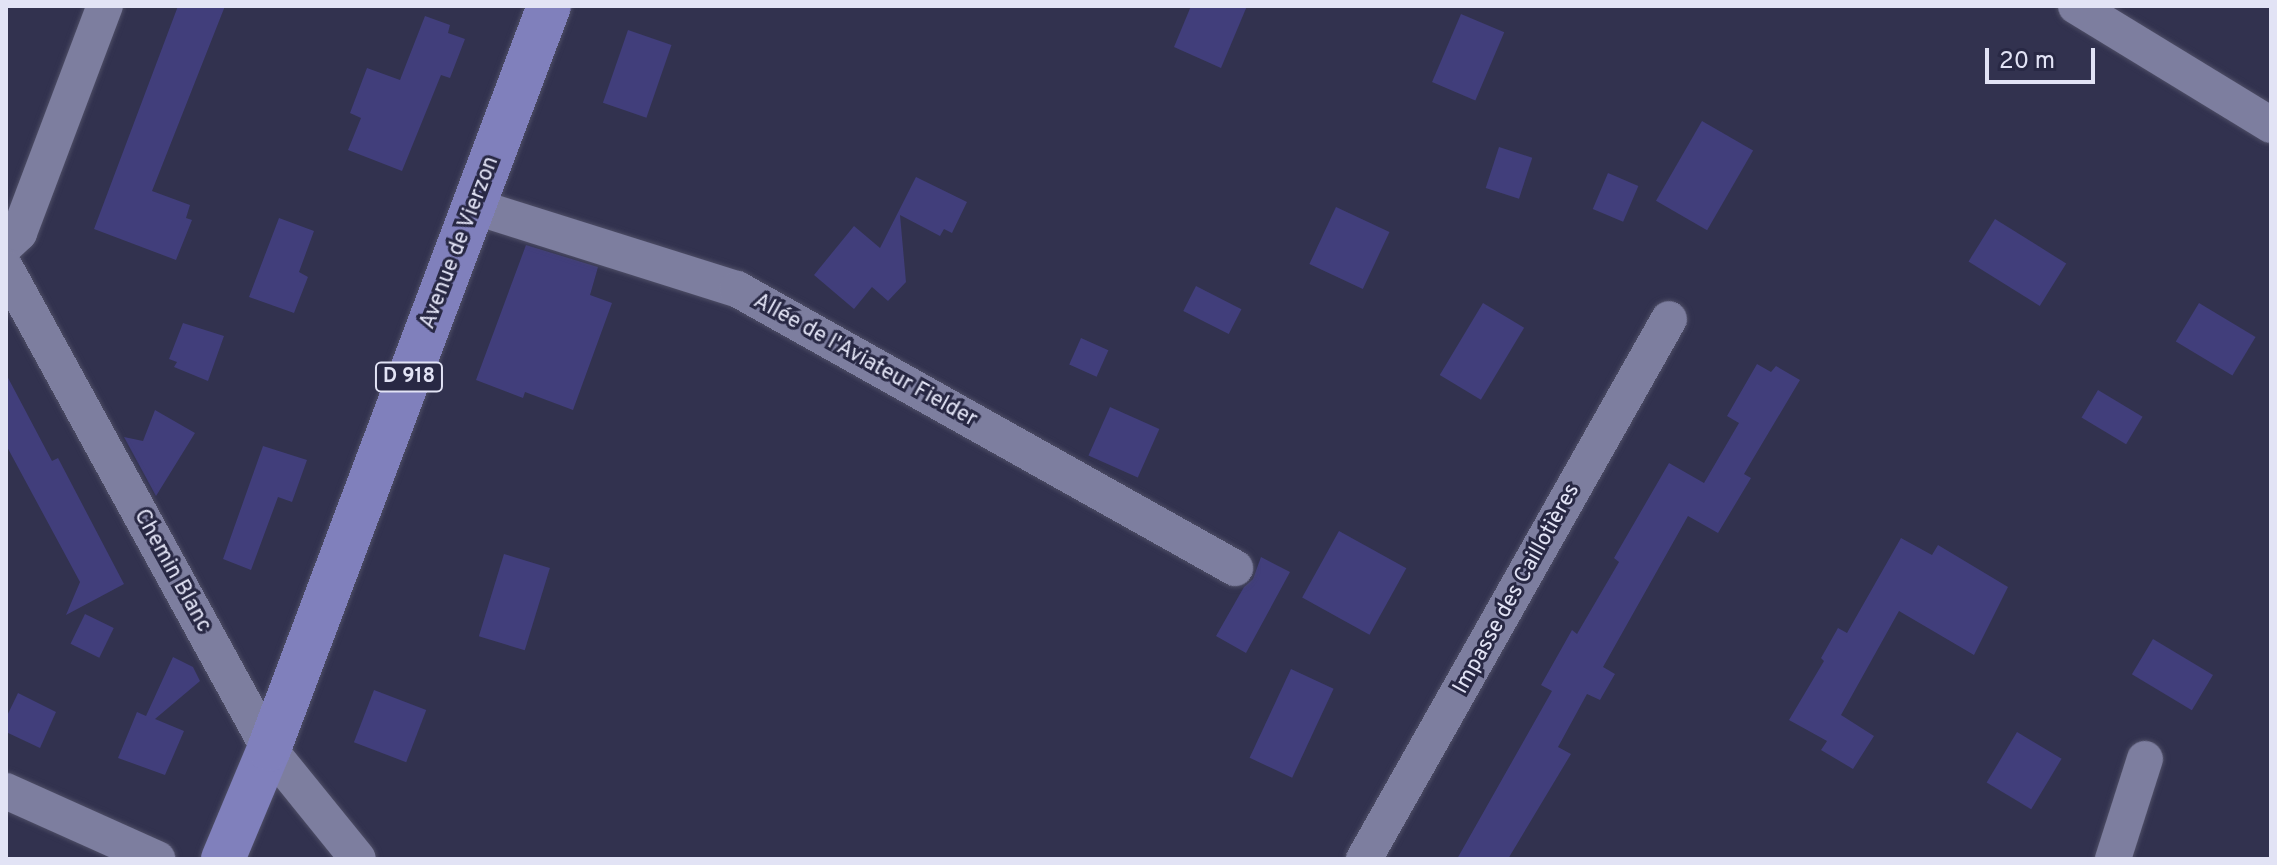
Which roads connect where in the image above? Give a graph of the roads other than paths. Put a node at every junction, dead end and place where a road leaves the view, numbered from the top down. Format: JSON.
{"nodes":[{"id":1,"x":105,"y":6,"type":"edge"},
{"id":2,"x":549,"y":6,"type":"edge"},
{"id":3,"x":2076,"y":6,"type":"edge"},
{"id":4,"x":2271,"y":125,"type":"edge"},
{"id":5,"x":473,"y":206,"type":"junction"},
{"id":6,"x":6,"y":245,"type":"edge"},
{"id":7,"x":6,"y":269,"type":"edge"},
{"id":8,"x":1669,"y":319,"type":"dead end"},
{"id":9,"x":1235,"y":568,"type":"dead end"},
{"id":10,"x":269,"y":749,"type":"junction"},
{"id":11,"x":2145,"y":759,"type":"dead end"},
{"id":12,"x":6,"y":791,"type":"edge"},
{"id":13,"x":157,"y":859,"type":"edge"},
{"id":14,"x":223,"y":859,"type":"edge"},
{"id":15,"x":358,"y":859,"type":"edge"},
{"id":16,"x":1364,"y":859,"type":"edge"},
{"id":17,"x":2113,"y":859,"type":"edge"}],
"edges":[{"from":1,"to":6,"type":"street"},
{"from":2,"to":5,"type":"main road","name":"Avenue de Vierzon","number":"D 918"},
{"from":3,"to":4,"type":"street"},
{"from":5,"to":9,"type":"street","name":"Allée de l'Aviateur Fielder"},
{"from":5,"to":10,"type":"main road","name":"Avenue de Vierzon","number":"D 918"},
{"from":7,"to":10,"type":"street","name":"Chemin Blanc"},
{"from":8,"to":16,"type":"street","name":"Impasse des Caillotières"},
{"from":10,"to":14,"type":"main road","number":"D 918"},
{"from":10,"to":15,"type":"street","name":"Chemin Blanc"},
{"from":11,"to":17,"type":"street"},
{"from":12,"to":13,"type":"street"}]}
